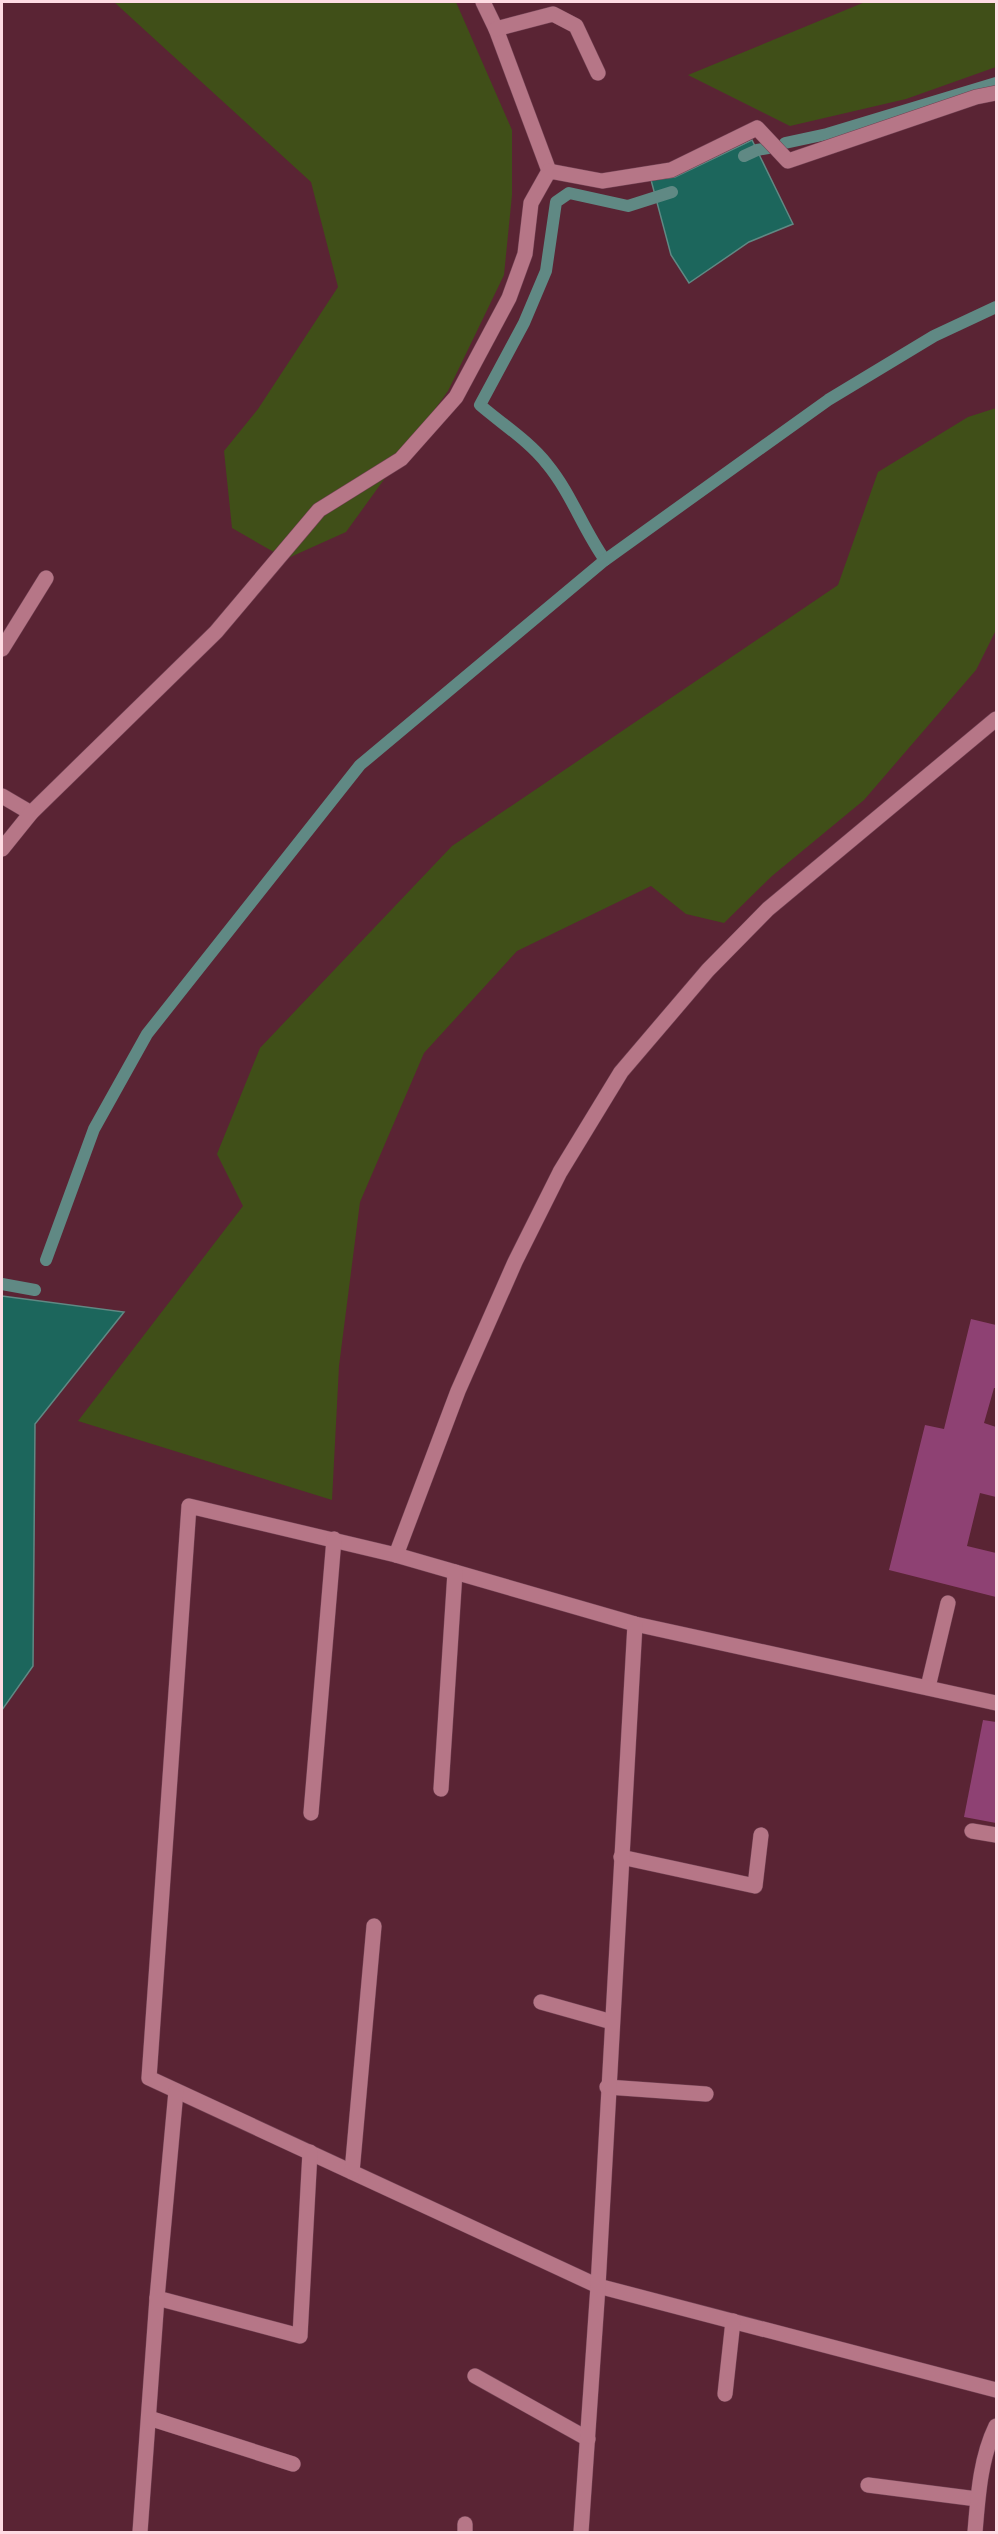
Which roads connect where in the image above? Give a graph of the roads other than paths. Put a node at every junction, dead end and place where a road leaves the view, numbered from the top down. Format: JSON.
{"nodes":[{"id":1,"x":483,"y":2,"type":"edge"},
{"id":2,"x":496,"y":30,"type":"junction"},
{"id":3,"x":598,"y":73,"type":"dead end"},
{"id":4,"x":996,"y":93,"type":"edge"},
{"id":5,"x":549,"y":171,"type":"junction"},
{"id":6,"x":46,"y":578,"type":"dead end"},
{"id":7,"x":2,"y":650,"type":"edge"},
{"id":8,"x":996,"y":719,"type":"edge"},
{"id":9,"x":2,"y":796,"type":"edge"},
{"id":10,"x":31,"y":813,"type":"junction"},
{"id":11,"x":2,"y":849,"type":"edge"},
{"id":12,"x":334,"y":1539,"type":"junction"},
{"id":13,"x":396,"y":1555,"type":"junction"},
{"id":14,"x":454,"y":1572,"type":"junction"},
{"id":15,"x":948,"y":1603,"type":"dead end"},
{"id":16,"x":635,"y":1624,"type":"junction"},
{"id":17,"x":928,"y":1687,"type":"junction"},
{"id":18,"x":996,"y":1703,"type":"edge"},
{"id":19,"x":441,"y":1789,"type":"dead end"},
{"id":20,"x":311,"y":1813,"type":"dead end"},
{"id":21,"x":972,"y":1832,"type":"dead end"},
{"id":22,"x":761,"y":1835,"type":"dead end"},
{"id":23,"x":996,"y":1835,"type":"edge"},
{"id":24,"x":621,"y":1857,"type":"junction"},
{"id":25,"x":374,"y":1926,"type":"dead end"},
{"id":26,"x":541,"y":2002,"type":"dead end"},
{"id":27,"x":612,"y":2022,"type":"junction"},
{"id":28,"x":607,"y":2087,"type":"junction"},
{"id":29,"x":176,"y":2091,"type":"junction"},
{"id":30,"x":706,"y":2094,"type":"dead end"},
{"id":31,"x":310,"y":2152,"type":"junction"},
{"id":32,"x":352,"y":2172,"type":"junction"},
{"id":33,"x":598,"y":2286,"type":"junction"},
{"id":34,"x":157,"y":2298,"type":"junction"},
{"id":35,"x":733,"y":2321,"type":"junction"},
{"id":36,"x":475,"y":2376,"type":"dead end"},
{"id":37,"x":996,"y":2390,"type":"edge"},
{"id":38,"x":725,"y":2394,"type":"dead end"},
{"id":39,"x":148,"y":2418,"type":"junction"},
{"id":40,"x":996,"y":2426,"type":"edge"},
{"id":41,"x":588,"y":2439,"type":"junction"},
{"id":42,"x":293,"y":2464,"type":"dead end"},
{"id":43,"x":868,"y":2485,"type":"dead end"},
{"id":44,"x":977,"y":2499,"type":"junction"},
{"id":45,"x":140,"y":2532,"type":"edge"},
{"id":46,"x":581,"y":2532,"type":"edge"},
{"id":47,"x":975,"y":2532,"type":"edge"}],
"edges":[{"from":1,"to":2,"type":"street"},
{"from":2,"to":3,"type":"street"},
{"from":2,"to":5,"type":"street"},
{"from":4,"to":5,"type":"street"},
{"from":5,"to":10,"type":"street"},
{"from":6,"to":7,"type":"street"},
{"from":8,"to":13,"type":"street"},
{"from":9,"to":10,"type":"street"},
{"from":10,"to":11,"type":"street"},
{"from":12,"to":13,"type":"street"},
{"from":12,"to":20,"type":"street"},
{"from":12,"to":29,"type":"street"},
{"from":13,"to":14,"type":"street"},
{"from":14,"to":16,"type":"street"},
{"from":14,"to":19,"type":"street"},
{"from":15,"to":17,"type":"street"},
{"from":16,"to":17,"type":"street"},
{"from":16,"to":24,"type":"street"},
{"from":17,"to":18,"type":"street"},
{"from":21,"to":23,"type":"street"},
{"from":22,"to":24,"type":"street"},
{"from":24,"to":27,"type":"street"},
{"from":25,"to":32,"type":"street"},
{"from":26,"to":27,"type":"street"},
{"from":27,"to":28,"type":"street"},
{"from":28,"to":30,"type":"street"},
{"from":28,"to":33,"type":"street"},
{"from":29,"to":31,"type":"street"},
{"from":29,"to":34,"type":"street"},
{"from":31,"to":32,"type":"street"},
{"from":31,"to":34,"type":"street"},
{"from":32,"to":33,"type":"street"},
{"from":33,"to":35,"type":"street"},
{"from":33,"to":41,"type":"street"},
{"from":34,"to":39,"type":"street"},
{"from":35,"to":37,"type":"street"},
{"from":35,"to":38,"type":"street"},
{"from":36,"to":41,"type":"street"},
{"from":39,"to":42,"type":"street"},
{"from":39,"to":45,"type":"street"},
{"from":40,"to":44,"type":"street"},
{"from":41,"to":46,"type":"street"},
{"from":43,"to":44,"type":"street"},
{"from":44,"to":47,"type":"street"}]}
